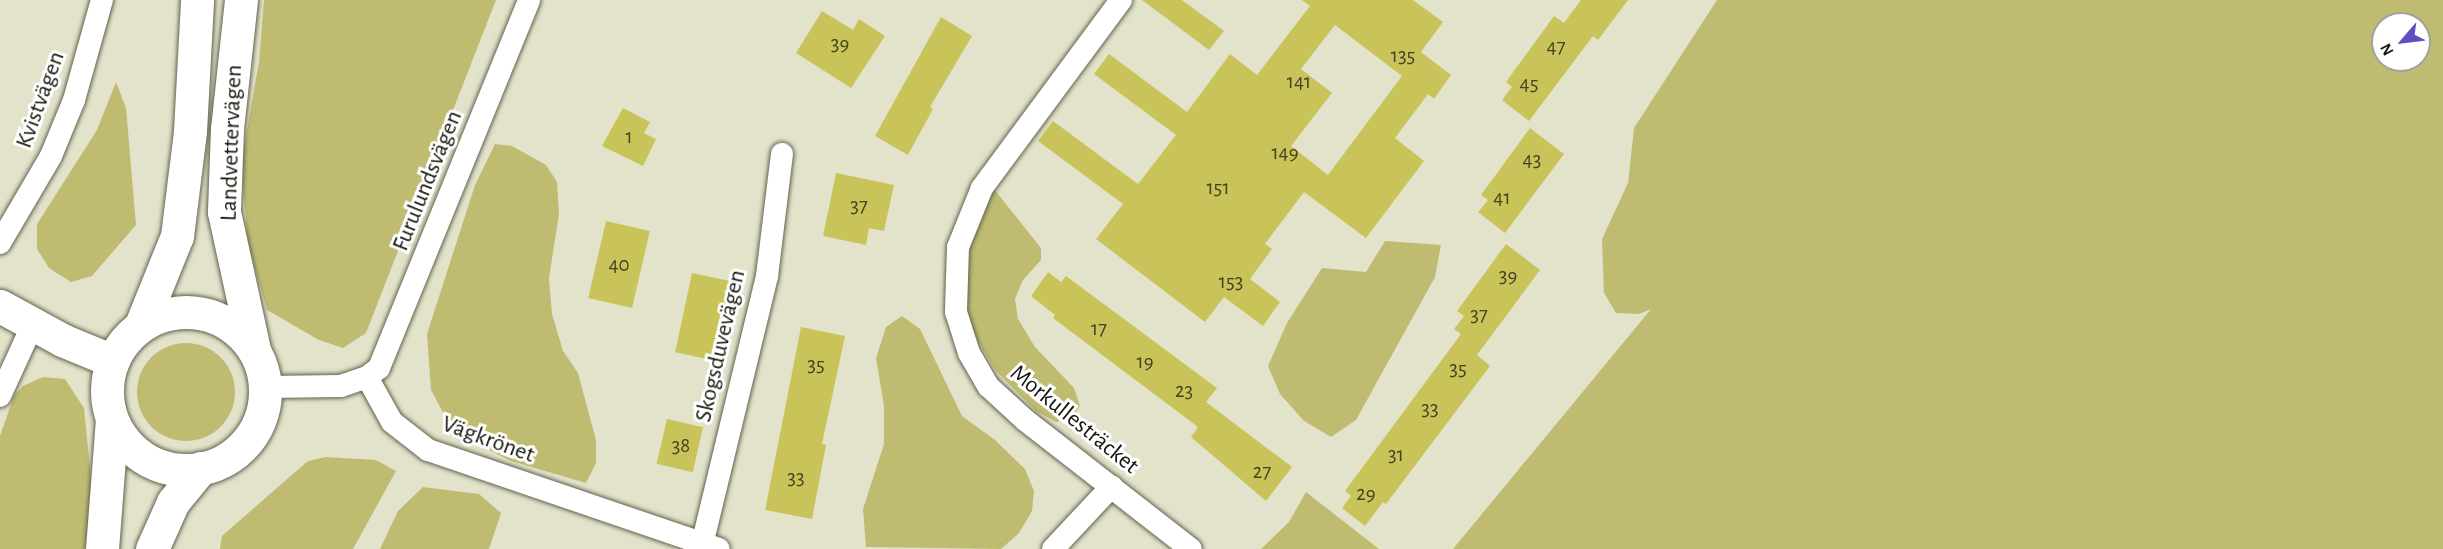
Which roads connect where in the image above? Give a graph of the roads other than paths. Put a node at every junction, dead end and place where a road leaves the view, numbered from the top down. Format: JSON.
{"nodes":[{"id":1,"x":102,"y":0,"type":"edge"},
{"id":2,"x":197,"y":0,"type":"edge"},
{"id":3,"x":241,"y":0,"type":"edge"},
{"id":4,"x":529,"y":0,"type":"edge"},
{"id":5,"x":1121,"y":0,"type":"edge"},
{"id":6,"x":782,"y":154,"type":"dead end"},
{"id":7,"x":0,"y":243,"type":"edge"},
{"id":8,"x":0,"y":306,"type":"edge"},
{"id":9,"x":33,"y":324,"type":"junction"},
{"id":10,"x":141,"y":325,"type":"junction"},
{"id":11,"x":255,"y":355,"type":"junction"},
{"id":12,"x":112,"y":361,"type":"junction"},
{"id":13,"x":367,"y":377,"type":"junction"},
{"id":14,"x":265,"y":387,"type":"junction"},
{"id":15,"x":0,"y":396,"type":"edge"},
{"id":16,"x":112,"y":420,"type":"junction"},
{"id":17,"x":201,"y":468,"type":"junction"},
{"id":18,"x":1112,"y":486,"type":"junction"},
{"id":19,"x":707,"y":547,"type":"edge"},
{"id":20,"x":102,"y":549,"type":"edge"},
{"id":21,"x":152,"y":549,"type":"edge"},
{"id":22,"x":1053,"y":549,"type":"edge"},
{"id":23,"x":1191,"y":549,"type":"edge"}],
"edges":[{"from":1,"to":7,"type":"street","name":"Kvistvägen"},
{"from":2,"to":10,"type":"street","name":"Landvettervägen"},
{"from":3,"to":11,"type":"street","name":"Landvettervägen"},
{"from":4,"to":13,"type":"street","name":"Furulundsvägen"},
{"from":5,"to":18,"type":"street","name":"Morkullesträcket"},
{"from":6,"to":19,"type":"street","name":"Skogsduvevägen"},
{"from":8,"to":9,"type":"street"},
{"from":9,"to":12,"type":"street"},
{"from":9,"to":15,"type":"street"},
{"from":10,"to":11,"type":"street"},
{"from":10,"to":12,"type":"street"},
{"from":11,"to":14,"type":"street"},
{"from":12,"to":16,"type":"street"},
{"from":13,"to":14,"type":"street"},
{"from":13,"to":19,"type":"street","name":"Vägkrönet"},
{"from":14,"to":17,"type":"street"},
{"from":16,"to":17,"type":"street"},
{"from":16,"to":20,"type":"street"},
{"from":17,"to":21,"type":"street"},
{"from":18,"to":22,"type":"street"},
{"from":18,"to":23,"type":"street","name":"Morkullesträcket"}]}
